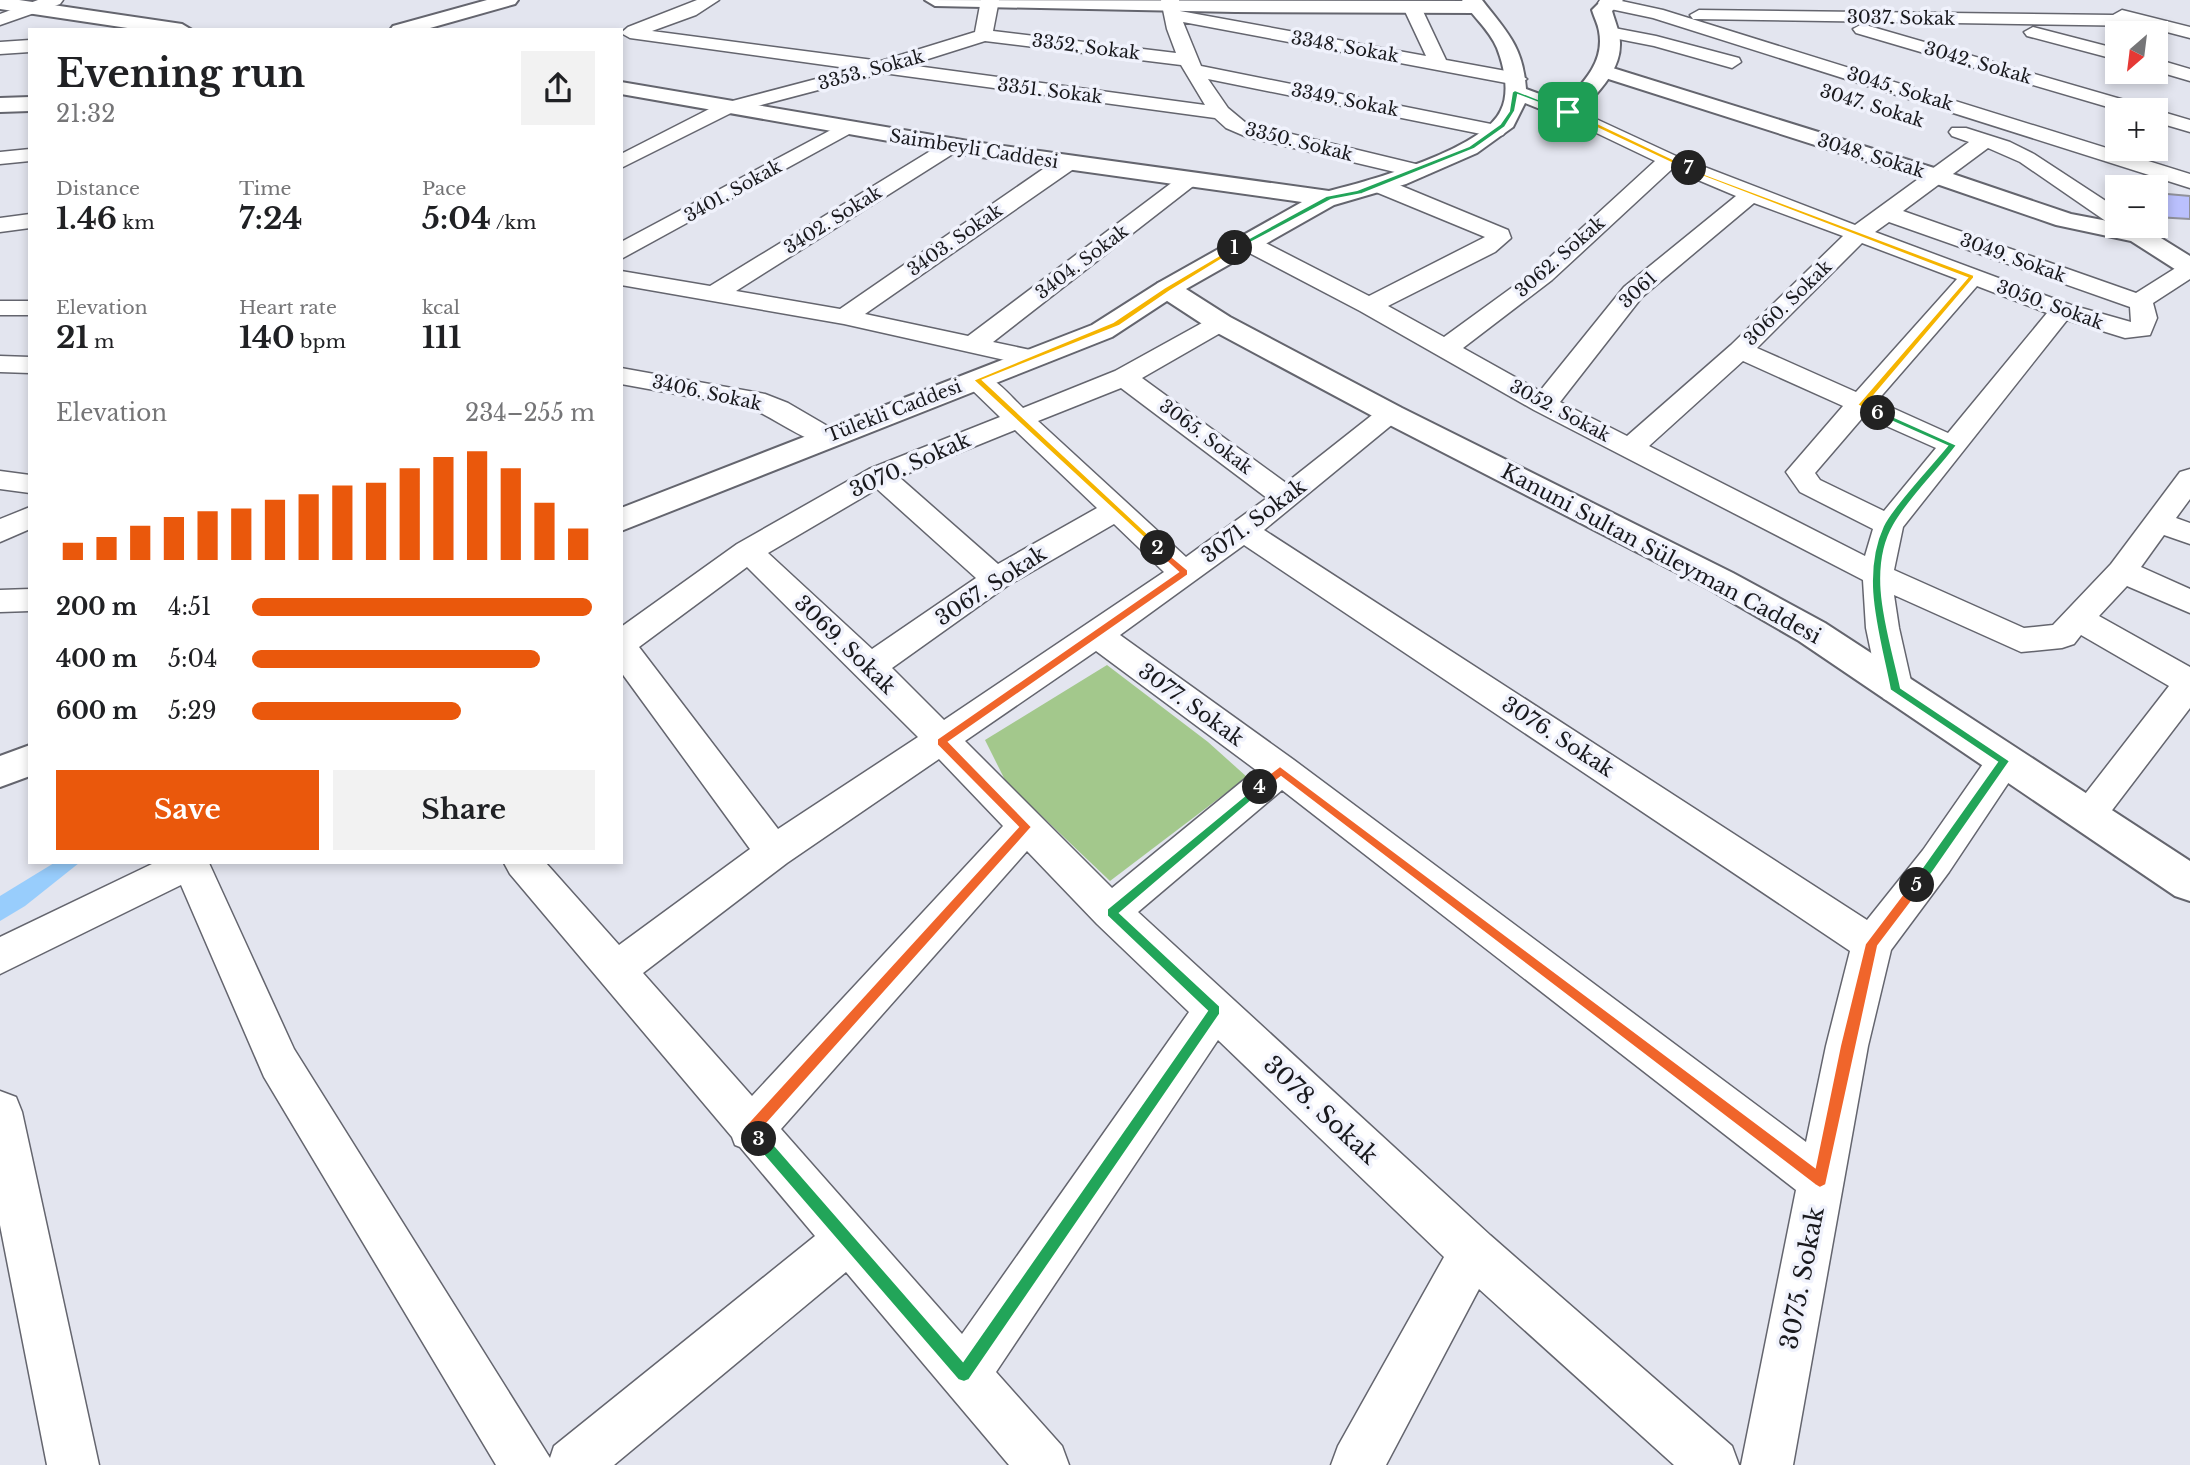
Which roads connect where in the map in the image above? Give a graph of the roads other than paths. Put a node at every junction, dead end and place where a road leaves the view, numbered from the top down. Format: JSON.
{"nodes":[{"id":1,"x":54,"y":0,"type":"edge"},
{"id":2,"x":508,"y":0,"type":"edge"},
{"id":3,"x":710,"y":0,"type":"edge"},
{"id":4,"x":935,"y":0,"type":"edge"},
{"id":5,"x":1808,"y":0,"type":"edge"},
{"id":6,"x":1914,"y":0,"type":"edge"},
{"id":7,"x":2,"y":1,"type":"edge"},
{"id":8,"x":990,"y":1,"type":"edge"},
{"id":9,"x":1480,"y":2,"type":"edge"},
{"id":10,"x":1610,"y":2,"type":"edge"},
{"id":11,"x":1241,"y":3,"type":"edge"},
{"id":12,"x":2074,"y":3,"type":"dead end"},
{"id":13,"x":1406,"y":5,"type":"edge"},
{"id":14,"x":33,"y":6,"type":"junction"},
{"id":15,"x":1171,"y":7,"type":"edge"},
{"id":16,"x":1657,"y":14,"type":"junction"},
{"id":17,"x":1819,"y":17,"type":"junction"},
{"id":18,"x":1864,"y":17,"type":"junction"},
{"id":19,"x":1984,"y":19,"type":"junction"},
{"id":20,"x":0,"y":20,"type":"edge"},
{"id":21,"x":2146,"y":21,"type":"joint"},
{"id":22,"x":2168,"y":27,"type":"edge"},
{"id":23,"x":157,"y":28,"type":"edge"},
{"id":24,"x":407,"y":28,"type":"edge"},
{"id":25,"x":1609,"y":32,"type":"junction"},
{"id":26,"x":2190,"y":33,"type":"edge"},
{"id":27,"x":625,"y":34,"type":"edge"},
{"id":28,"x":983,"y":35,"type":"junction"},
{"id":29,"x":28,"y":46,"type":"edge"},
{"id":30,"x":0,"y":48,"type":"edge"},
{"id":31,"x":2105,"y":52,"type":"edge"},
{"id":32,"x":1191,"y":65,"type":"junction"},
{"id":33,"x":1438,"y":65,"type":"junction"},
{"id":34,"x":1746,"y":66,"type":"dead end"},
{"id":35,"x":879,"y":68,"type":"junction"},
{"id":36,"x":2168,"y":69,"type":"edge"},
{"id":37,"x":1603,"y":71,"type":"junction"},
{"id":38,"x":2190,"y":75,"type":"edge"},
{"id":39,"x":1516,"y":85,"type":"junction"},
{"id":40,"x":2060,"y":88,"type":"junction"},
{"id":41,"x":623,"y":89,"type":"edge"},
{"id":42,"x":2105,"y":101,"type":"edge"},
{"id":43,"x":28,"y":104,"type":"edge"},
{"id":44,"x":0,"y":105,"type":"edge"},
{"id":45,"x":724,"y":109,"type":"junction"},
{"id":46,"x":1568,"y":112,"type":"junction"},
{"id":47,"x":1221,"y":113,"type":"junction"},
{"id":48,"x":2168,"y":120,"type":"edge"},
{"id":49,"x":2004,"y":121,"type":"junction"},
{"id":50,"x":1934,"y":125,"type":"dead end"},
{"id":51,"x":2190,"y":126,"type":"edge"},
{"id":52,"x":844,"y":129,"type":"junction"},
{"id":53,"x":1496,"y":131,"type":"junction"},
{"id":54,"x":1986,"y":141,"type":"junction"},
{"id":55,"x":952,"y":146,"type":"junction"},
{"id":56,"x":2091,"y":150,"type":"junction"},
{"id":57,"x":28,"y":155,"type":"edge"},
{"id":58,"x":0,"y":158,"type":"edge"},
{"id":59,"x":1669,"y":160,"type":"junction"},
{"id":60,"x":623,"y":161,"type":"edge"},
{"id":61,"x":1067,"y":163,"type":"junction"},
{"id":62,"x":2043,"y":167,"type":"junction"},
{"id":63,"x":1416,"y":171,"type":"junction"},
{"id":64,"x":1939,"y":177,"type":"junction"},
{"id":65,"x":1190,"y":180,"type":"junction"},
{"id":66,"x":2190,"y":181,"type":"edge"},
{"id":67,"x":1379,"y":185,"type":"junction"},
{"id":68,"x":1751,"y":194,"type":"junction"},
{"id":69,"x":1329,"y":198,"type":"junction"},
{"id":70,"x":2105,"y":210,"type":"edge"},
{"id":71,"x":1886,"y":213,"type":"junction"},
{"id":72,"x":28,"y":221,"type":"edge"},
{"id":73,"x":0,"y":225,"type":"edge"},
{"id":74,"x":2105,"y":226,"type":"edge"},
{"id":75,"x":1859,"y":233,"type":"junction"},
{"id":76,"x":2145,"y":238,"type":"edge"},
{"id":77,"x":1246,"y":242,"type":"junction"},
{"id":78,"x":623,"y":251,"type":"edge"},
{"id":79,"x":2190,"y":268,"type":"edge"},
{"id":80,"x":1972,"y":277,"type":"junction"},
{"id":81,"x":623,"y":278,"type":"edge"},
{"id":82,"x":1167,"y":289,"type":"junction"},
{"id":83,"x":714,"y":294,"type":"junction"},
{"id":84,"x":2141,"y":303,"type":"junction"},
{"id":85,"x":1369,"y":306,"type":"junction"},
{"id":86,"x":0,"y":308,"type":"edge"},
{"id":87,"x":28,"y":308,"type":"edge"},
{"id":88,"x":2062,"y":310,"type":"junction"},
{"id":89,"x":844,"y":317,"type":"junction"},
{"id":90,"x":1220,"y":323,"type":"junction"},
{"id":91,"x":974,"y":344,"type":"junction"},
{"id":92,"x":1446,"y":348,"type":"junction"},
{"id":93,"x":1740,"y":350,"type":"junction"},
{"id":94,"x":1031,"y":358,"type":"junction"},
{"id":95,"x":0,"y":364,"type":"edge"},
{"id":96,"x":28,"y":365,"type":"edge"},
{"id":97,"x":623,"y":376,"type":"edge"},
{"id":98,"x":1124,"y":377,"type":"junction"},
{"id":99,"x":977,"y":380,"type":"junction"},
{"id":100,"x":1544,"y":404,"type":"junction"},
{"id":101,"x":1861,"y":405,"type":"junction"},
{"id":102,"x":1391,"y":414,"type":"junction"},
{"id":103,"x":1018,"y":418,"type":"junction"},
{"id":104,"x":826,"y":437,"type":"junction"},
{"id":105,"x":1952,"y":445,"type":"junction"},
{"id":106,"x":1630,"y":448,"type":"junction"},
{"id":107,"x":879,"y":475,"type":"junction"},
{"id":108,"x":2190,"y":478,"type":"edge"},
{"id":109,"x":0,"y":480,"type":"edge"},
{"id":110,"x":28,"y":484,"type":"edge"},
{"id":111,"x":1287,"y":498,"type":"junction"},
{"id":112,"x":1116,"y":510,"type":"junction"},
{"id":113,"x":623,"y":519,"type":"edge"},
{"id":114,"x":2158,"y":522,"type":"junction"},
{"id":115,"x":1889,"y":525,"type":"junction"},
{"id":116,"x":1244,"y":531,"type":"junction"},
{"id":117,"x":2190,"y":534,"type":"edge"},
{"id":118,"x":748,"y":551,"type":"junction"},
{"id":119,"x":2122,"y":571,"type":"junction"},
{"id":120,"x":1184,"y":572,"type":"junction"},
{"id":121,"x":1876,"y":574,"type":"junction"},
{"id":122,"x":996,"y":579,"type":"junction"},
{"id":123,"x":28,"y":600,"type":"edge"},
{"id":124,"x":0,"y":601,"type":"edge"},
{"id":125,"x":2190,"y":602,"type":"edge"},
{"id":126,"x":2078,"y":619,"type":"junction"},
{"id":127,"x":1097,"y":635,"type":"junction"},
{"id":128,"x":623,"y":644,"type":"edge"},
{"id":129,"x":623,"y":648,"type":"edge"},
{"id":130,"x":870,"y":667,"type":"junction"},
{"id":131,"x":2190,"y":683,"type":"edge"},
{"id":132,"x":1896,"y":690,"type":"junction"},
{"id":133,"x":941,"y":742,"type":"junction"},
{"id":134,"x":28,"y":761,"type":"edge"},
{"id":135,"x":2005,"y":761,"type":"junction"},
{"id":136,"x":1280,"y":770,"type":"junction"},
{"id":137,"x":0,"y":772,"type":"edge"},
{"id":138,"x":2087,"y":816,"type":"junction"},
{"id":139,"x":1026,"y":827,"type":"junction"},
{"id":140,"x":774,"y":852,"type":"junction"},
{"id":141,"x":188,"y":864,"type":"edge"},
{"id":142,"x":190,"y":864,"type":"edge"},
{"id":143,"x":524,"y":864,"type":"edge"},
{"id":144,"x":2184,"y":882,"type":"edge"},
{"id":145,"x":1111,"y":912,"type":"junction"},
{"id":146,"x":1872,"y":944,"type":"junction"},
{"id":147,"x":0,"y":956,"type":"edge"},
{"id":148,"x":615,"y":971,"type":"junction"},
{"id":149,"x":1215,"y":1010,"type":"junction"},
{"id":150,"x":0,"y":1112,"type":"edge"},
{"id":151,"x":751,"y":1130,"type":"junction"},
{"id":152,"x":1820,"y":1180,"type":"junction"},
{"id":153,"x":847,"y":1240,"type":"junction"},
{"id":154,"x":1473,"y":1252,"type":"junction"},
{"id":155,"x":964,"y":1374,"type":"junction"},
{"id":156,"x":74,"y":1465,"type":"edge"},
{"id":157,"x":526,"y":1465,"type":"edge"},
{"id":158,"x":573,"y":1465,"type":"edge"},
{"id":159,"x":1043,"y":1465,"type":"edge"},
{"id":160,"x":1357,"y":1465,"type":"edge"},
{"id":161,"x":1713,"y":1465,"type":"edge"},
{"id":162,"x":1767,"y":1465,"type":"edge"}],
"edges":[{"from":1,"to":14,"type":"street"},
{"from":2,"to":24,"type":"main road"},
{"from":3,"to":27,"type":"street"},
{"from":4,"to":8,"type":"main road"},
{"from":5,"to":18,"type":"street"},
{"from":6,"to":19,"type":"street"},
{"from":7,"to":14,"type":"main road"},
{"from":8,"to":15,"type":"main road"},
{"from":8,"to":28,"type":"street"},
{"from":9,"to":13,"type":"main road"},
{"from":9,"to":39,"type":"main road"},
{"from":10,"to":16,"type":"street","name":"3045. Sokak"},
{"from":10,"to":25,"type":"main road"},
{"from":11,"to":13,"type":"main road"},
{"from":11,"to":15,"type":"main road"},
{"from":12,"to":21,"type":"street"},
{"from":13,"to":33,"type":"street"},
{"from":14,"to":20,"type":"street"},
{"from":14,"to":23,"type":"main road"},
{"from":15,"to":32,"type":"street","name":"3350. Sokak"},
{"from":15,"to":33,"type":"street","name":"3348. Sokak"},
{"from":16,"to":17,"type":"street","name":"3037. Sokak"},
{"from":16,"to":49,"type":"street","name":"3045. Sokak"},
{"from":17,"to":18,"type":"street","name":"3037. Sokak"},
{"from":17,"to":40,"type":"street","name":"3042. Sokak"},
{"from":18,"to":19,"type":"street","name":"3037. Sokak"},
{"from":19,"to":21,"type":"street","name":"3037. Sokak"},
{"from":19,"to":31,"type":"street"},
{"from":22,"to":26,"type":"street"},
{"from":25,"to":34,"type":"street"},
{"from":25,"to":37,"type":"main road"},
{"from":27,"to":35,"type":"street","name":"3351. Sokak"},
{"from":28,"to":32,"type":"street","name":"3352. Sokak"},
{"from":28,"to":35,"type":"street","name":"3353. Sokak"},
{"from":29,"to":30,"type":"street"},
{"from":32,"to":47,"type":"street","name":"3350. Sokak"},
{"from":32,"to":53,"type":"street","name":"3349. Sokak"},
{"from":33,"to":39,"type":"street","name":"3348. Sokak"},
{"from":35,"to":45,"type":"street","name":"3353. Sokak"},
{"from":35,"to":47,"type":"street","name":"3351. Sokak"},
{"from":36,"to":38,"type":"street"},
{"from":37,"to":46,"type":"main road"},
{"from":37,"to":64,"type":"main road","name":"3048. Sokak"},
{"from":39,"to":46,"type":"main road"},
{"from":39,"to":53,"type":"main road","name":"Tülekli Caddesi"},
{"from":40,"to":42,"type":"street","name":"3042. Sokak"},
{"from":40,"to":49,"type":"street"},
{"from":41,"to":45,"type":"main road","name":"Saimbeyli Caddesi"},
{"from":43,"to":44,"type":"main road"},
{"from":45,"to":52,"type":"main road","name":"Saimbeyli Caddesi"},
{"from":45,"to":60,"type":"street","name":"3353. Sokak"},
{"from":46,"to":59,"type":"street","name":"3050. Sokak"},
{"from":47,"to":63,"type":"street","name":"3350. Sokak"},
{"from":48,"to":51,"type":"street"},
{"from":49,"to":56,"type":"street","name":"3045. Sokak"},
{"from":50,"to":54,"type":"street","name":"3047. Sokak"},
{"from":52,"to":55,"type":"main road","name":"Saimbeyli Caddesi"},
{"from":52,"to":78,"type":"street","name":"3401. Sokak"},
{"from":53,"to":63,"type":"main road","name":"Tülekli Caddesi"},
{"from":54,"to":62,"type":"street","name":"3047. Sokak"},
{"from":54,"to":64,"type":"street","name":"3060. Sokak"},
{"from":55,"to":61,"type":"main road","name":"Saimbeyli Caddesi"},
{"from":55,"to":83,"type":"street","name":"3402. Sokak"},
{"from":56,"to":62,"type":"street"},
{"from":56,"to":66,"type":"street","name":"3045. Sokak"},
{"from":57,"to":58,"type":"street"},
{"from":59,"to":68,"type":"street","name":"3050. Sokak"},
{"from":59,"to":92,"type":"street","name":"3062. Sokak"},
{"from":61,"to":65,"type":"main road","name":"Saimbeyli Caddesi"},
{"from":61,"to":89,"type":"street","name":"3403. Sokak"},
{"from":62,"to":70,"type":"street","name":"3047. Sokak"},
{"from":63,"to":67,"type":"main road","name":"Tülekli Caddesi"},
{"from":64,"to":71,"type":"street","name":"3060. Sokak"},
{"from":64,"to":74,"type":"main road","name":"3048. Sokak"},
{"from":65,"to":69,"type":"main road","name":"Saimbeyli Caddesi"},
{"from":65,"to":91,"type":"street","name":"3404. Sokak"},
{"from":67,"to":69,"type":"main road","name":"Tülekli Caddesi"},
{"from":67,"to":85,"type":"street"},
{"from":68,"to":75,"type":"street","name":"3050. Sokak"},
{"from":68,"to":100,"type":"street","name":"3061"},
{"from":69,"to":77,"type":"main road","name":"Tülekli Caddesi"},
{"from":71,"to":75,"type":"street","name":"3060. Sokak"},
{"from":71,"to":84,"type":"street","name":"3049. Sokak"},
{"from":72,"to":73,"type":"street"},
{"from":75,"to":80,"type":"street","name":"3050. Sokak"},
{"from":75,"to":93,"type":"street","name":"3060. Sokak"},
{"from":76,"to":79,"type":"main road"},
{"from":77,"to":82,"type":"main road","name":"Tülekli Caddesi"},
{"from":77,"to":85,"type":"street","name":"3052. Sokak"},
{"from":79,"to":84,"type":"street"},
{"from":80,"to":88,"type":"street","name":"3050. Sokak"},
{"from":80,"to":101,"type":"street"},
{"from":81,"to":83,"type":"street"},
{"from":82,"to":90,"type":"main road","name":"Kanuni Sultan Süleyman Caddesi"},
{"from":82,"to":94,"type":"main road","name":"Tülekli Caddesi"},
{"from":83,"to":89,"type":"street"},
{"from":84,"to":88,"type":"street","name":"3050. Sokak"},
{"from":85,"to":92,"type":"street","name":"3052. Sokak"},
{"from":86,"to":87,"type":"street"},
{"from":88,"to":105,"type":"street"},
{"from":89,"to":91,"type":"street"},
{"from":90,"to":98,"type":"street","name":"3070. Sokak"},
{"from":90,"to":102,"type":"main road","name":"Kanuni Sultan Süleyman Caddesi"},
{"from":91,"to":94,"type":"street"},
{"from":92,"to":100,"type":"street","name":"3052. Sokak"},
{"from":93,"to":101,"type":"street"},
{"from":93,"to":106,"type":"street","name":"3060. Sokak"},
{"from":94,"to":99,"type":"main road","name":"Tülekli Caddesi"},
{"from":95,"to":96,"type":"street"},
{"from":97,"to":104,"type":"street","name":"3406. Sokak"},
{"from":98,"to":103,"type":"street","name":"3070. Sokak"},
{"from":98,"to":111,"type":"street","name":"3065. Sokak"},
{"from":99,"to":103,"type":"street"},
{"from":99,"to":104,"type":"main road","name":"Tülekli Caddesi"},
{"from":100,"to":106,"type":"street","name":"3052. Sokak"},
{"from":101,"to":105,"type":"street"},
{"from":101,"to":115,"type":"street"},
{"from":102,"to":111,"type":"street","name":"3071. Sokak"},
{"from":102,"to":132,"type":"main road","name":"Kanuni Sultan Süleyman Caddesi"},
{"from":103,"to":107,"type":"street","name":"3070. Sokak"},
{"from":103,"to":112,"type":"street"},
{"from":104,"to":113,"type":"main road","name":"Tülekli Caddesi"},
{"from":105,"to":115,"type":"street"},
{"from":106,"to":121,"type":"street","name":"3052. Sokak"},
{"from":107,"to":118,"type":"street","name":"3070. Sokak"},
{"from":107,"to":122,"type":"street"},
{"from":108,"to":114,"type":"street","name":"3052. Sokak"},
{"from":109,"to":110,"type":"street"},
{"from":111,"to":116,"type":"street","name":"3071. Sokak"},
{"from":112,"to":120,"type":"street"},
{"from":112,"to":122,"type":"street","name":"3067. Sokak"},
{"from":114,"to":117,"type":"street"},
{"from":114,"to":119,"type":"street","name":"3052. Sokak"},
{"from":115,"to":121,"type":"street"},
{"from":116,"to":120,"type":"street","name":"3071. Sokak"},
{"from":116,"to":146,"type":"street","name":"3076. Sokak"},
{"from":118,"to":128,"type":"street","name":"3070. Sokak"},
{"from":118,"to":130,"type":"street","name":"3069. Sokak"},
{"from":119,"to":125,"type":"street"},
{"from":119,"to":126,"type":"street","name":"3052. Sokak"},
{"from":120,"to":127,"type":"street","name":"3071. Sokak"},
{"from":121,"to":126,"type":"street","name":"3052. Sokak"},
{"from":121,"to":132,"type":"street"},
{"from":122,"to":130,"type":"street","name":"3067. Sokak"},
{"from":123,"to":124,"type":"street"},
{"from":126,"to":131,"type":"street"},
{"from":127,"to":133,"type":"street","name":"3071. Sokak"},
{"from":127,"to":136,"type":"street","name":"3077. Sokak"},
{"from":129,"to":140,"type":"street","name":"3070. Sokak"},
{"from":130,"to":133,"type":"street","name":"3069. Sokak"},
{"from":131,"to":138,"type":"street"},
{"from":132,"to":135,"type":"main road","name":"Kanuni Sultan Süleyman Caddesi"},
{"from":133,"to":139,"type":"street","name":"3078. Sokak"},
{"from":133,"to":140,"type":"street","name":"3071. Sokak"},
{"from":134,"to":137,"type":"main road"},
{"from":135,"to":138,"type":"main road","name":"Kanuni Sultan Süleyman Caddesi"},
{"from":135,"to":146,"type":"street","name":"3075. Sokak"},
{"from":136,"to":145,"type":"street"},
{"from":136,"to":152,"type":"street","name":"3077. Sokak"},
{"from":138,"to":144,"type":"main road","name":"Kanuni Sultan Süleyman Caddesi"},
{"from":139,"to":145,"type":"street","name":"3078. Sokak"},
{"from":139,"to":151,"type":"street"},
{"from":140,"to":148,"type":"street","name":"3071. Sokak"},
{"from":141,"to":147,"type":"street"},
{"from":142,"to":157,"type":"street"},
{"from":143,"to":148,"type":"street"},
{"from":145,"to":149,"type":"street","name":"3078. Sokak"},
{"from":146,"to":152,"type":"street","name":"3075. Sokak"},
{"from":148,"to":151,"type":"street"},
{"from":149,"to":154,"type":"street","name":"3078. Sokak"},
{"from":149,"to":155,"type":"street"},
{"from":150,"to":156,"type":"street"},
{"from":151,"to":153,"type":"street"},
{"from":152,"to":162,"type":"street","name":"3075. Sokak"},
{"from":153,"to":155,"type":"street"},
{"from":153,"to":158,"type":"street"},
{"from":154,"to":160,"type":"street"},
{"from":154,"to":161,"type":"street","name":"3078. Sokak"},
{"from":155,"to":159,"type":"street"}]}
